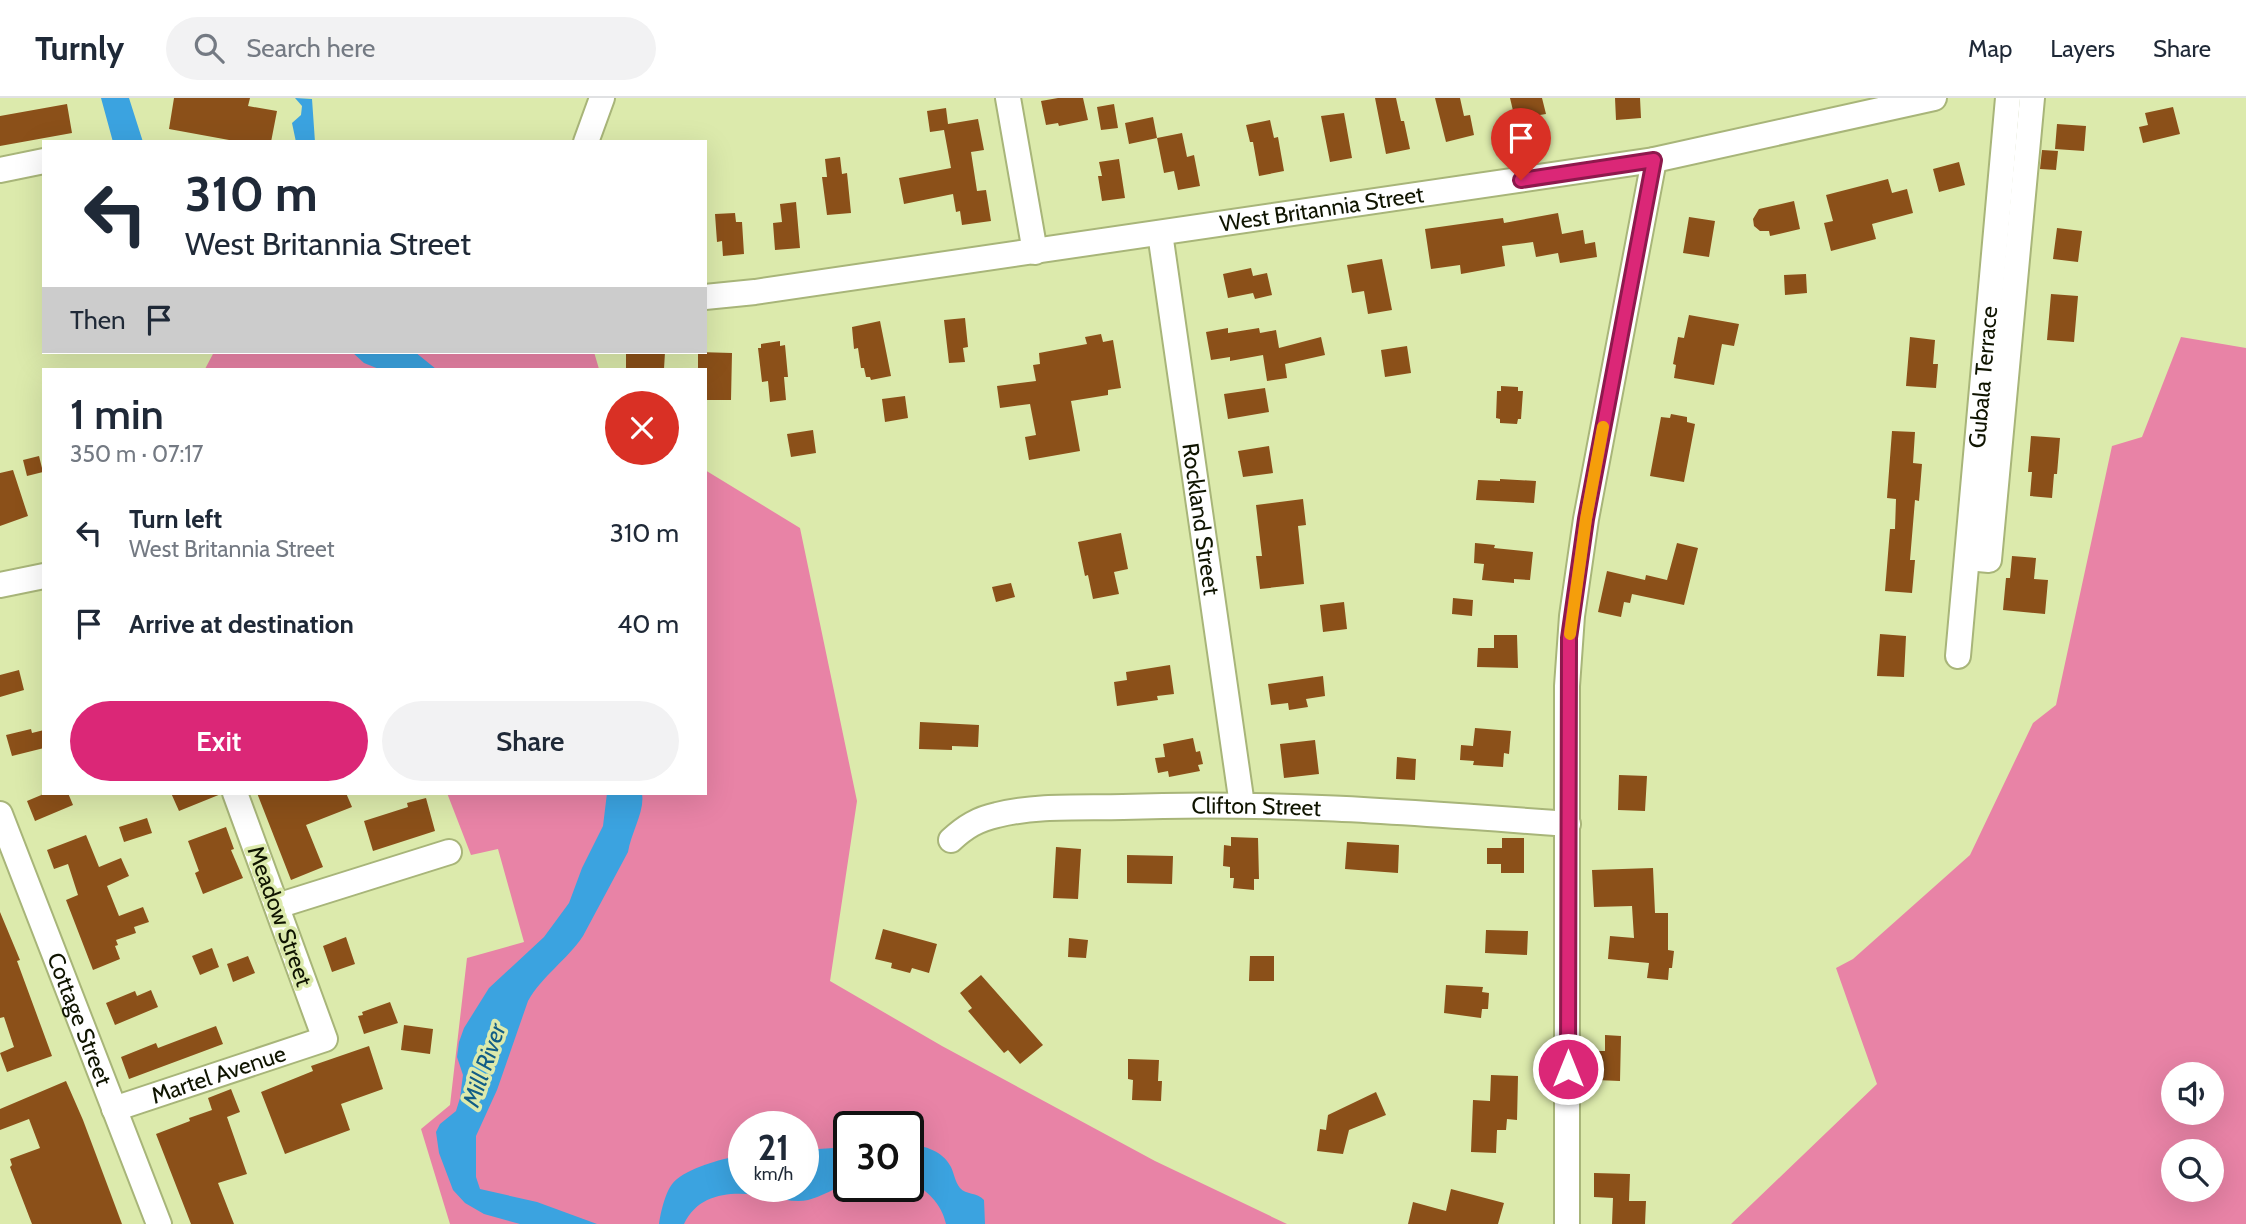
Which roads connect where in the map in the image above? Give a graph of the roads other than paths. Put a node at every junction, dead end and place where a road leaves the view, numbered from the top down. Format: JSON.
{"nodes":[{"id":1,"x":602,"y":98,"type":"edge"},
{"id":2,"x":1008,"y":98,"type":"edge"},
{"id":3,"x":1934,"y":98,"type":"edge"},
{"id":4,"x":2008,"y":98,"type":"edge"},
{"id":5,"x":2032,"y":98,"type":"edge"},
{"id":6,"x":587,"y":140,"type":"edge"},
{"id":7,"x":1654,"y":160,"type":"junction"},
{"id":8,"x":42,"y":162,"type":"edge"},
{"id":9,"x":0,"y":170,"type":"edge"},
{"id":10,"x":1160,"y":233,"type":"junction"},
{"id":11,"x":1035,"y":252,"type":"junction"},
{"id":12,"x":707,"y":297,"type":"edge"},
{"id":13,"x":1967,"y":558,"type":"junction"},
{"id":14,"x":42,"y":576,"type":"edge"},
{"id":15,"x":0,"y":585,"type":"edge"},
{"id":16,"x":1958,"y":656,"type":"dead end"},
{"id":17,"x":236,"y":795,"type":"edge"},
{"id":18,"x":1242,"y":805,"type":"junction"},
{"id":19,"x":0,"y":814,"type":"edge"},
{"id":20,"x":1568,"y":824,"type":"junction"},
{"id":21,"x":951,"y":840,"type":"dead end"},
{"id":22,"x":449,"y":852,"type":"dead end"},
{"id":23,"x":277,"y":906,"type":"junction"},
{"id":24,"x":325,"y":1040,"type":"joint"},
{"id":25,"x":114,"y":1109,"type":"junction"},
{"id":26,"x":159,"y":1224,"type":"edge"},
{"id":27,"x":1567,"y":1224,"type":"edge"}],
"edges":[{"from":1,"to":6,"type":"street"},
{"from":2,"to":11,"type":"street"},
{"from":3,"to":7,"type":"street","name":"West Britannia Street"},
{"from":4,"to":13,"type":"street","name":"Gubala Terrace"},
{"from":5,"to":13,"type":"street","name":"Gubala Terrace"},
{"from":7,"to":10,"type":"street","name":"West Britannia Street"},
{"from":7,"to":20,"type":"street"},
{"from":8,"to":9,"type":"street"},
{"from":10,"to":11,"type":"street","name":"West Britannia Street"},
{"from":10,"to":18,"type":"street","name":"Rockland Street"},
{"from":11,"to":12,"type":"street","name":"West Britannia Street"},
{"from":13,"to":16,"type":"street","name":"Gubala Terrace"},
{"from":14,"to":15,"type":"street"},
{"from":17,"to":23,"type":"street","name":"Meadow Street"},
{"from":18,"to":20,"type":"street","name":"Clifton Street"},
{"from":18,"to":21,"type":"street","name":"Clifton Street"},
{"from":19,"to":25,"type":"street","name":"Cottage Street"},
{"from":20,"to":27,"type":"street"},
{"from":22,"to":23,"type":"street"},
{"from":23,"to":24,"type":"street","name":"Meadow Street"},
{"from":24,"to":25,"type":"street","name":"Martel Avenue"},
{"from":25,"to":26,"type":"street","name":"Cottage Street"}]}
